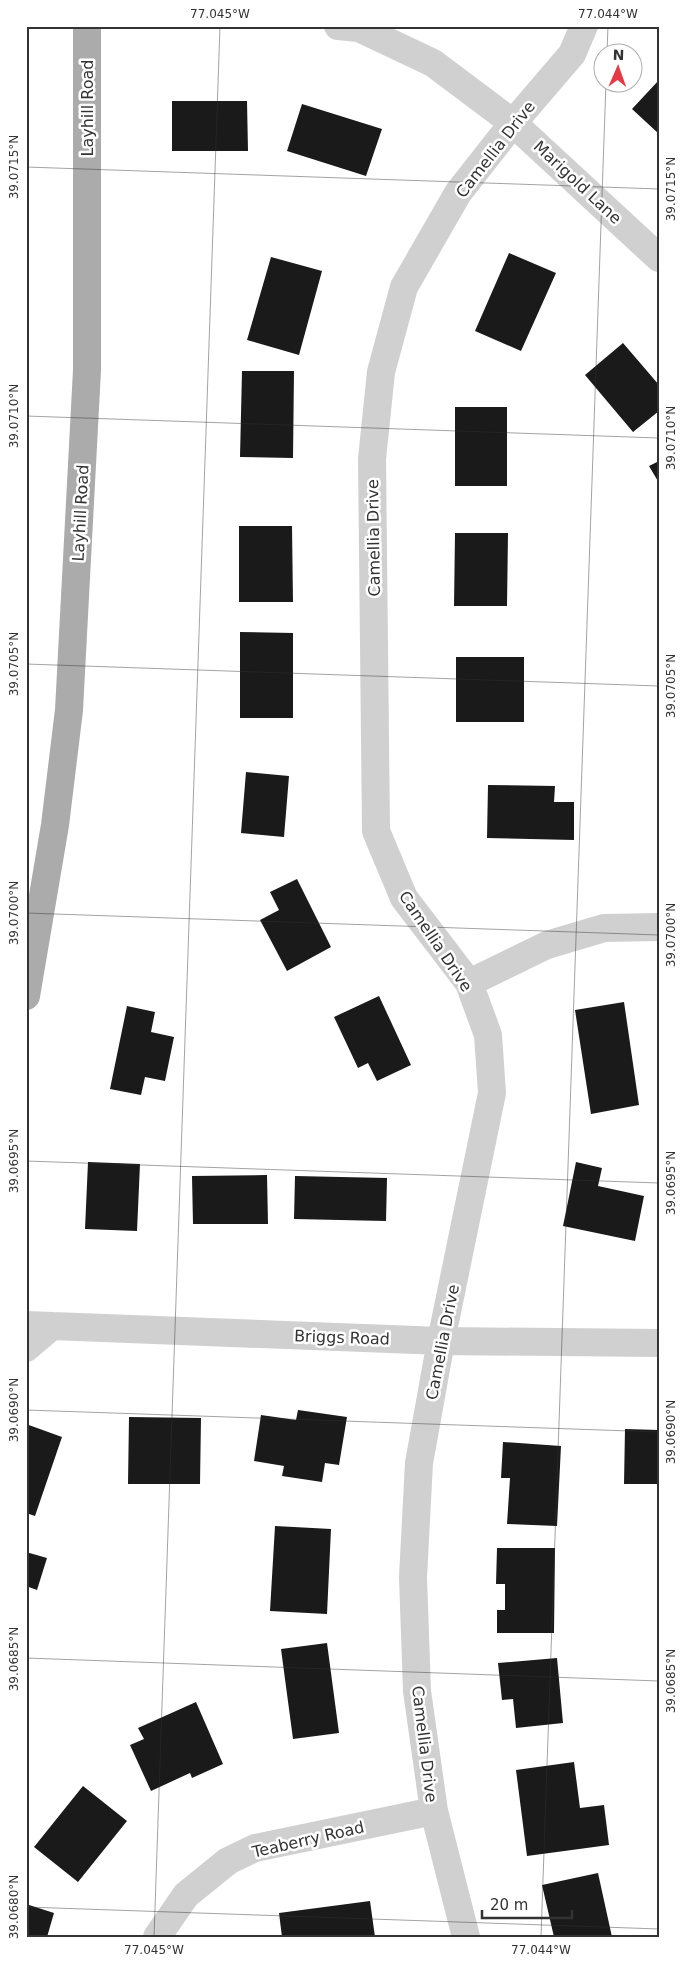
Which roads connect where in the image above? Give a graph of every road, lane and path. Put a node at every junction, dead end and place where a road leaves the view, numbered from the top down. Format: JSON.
{"nodes":[{"id":1,"x":87,"y":26,"type":"edge"},
{"id":2,"x":338,"y":26,"type":"edge"},
{"id":3,"x":584,"y":26,"type":"edge"},
{"id":4,"x":514,"y":122,"type":"junction"},
{"id":5,"x":659,"y":258,"type":"edge"},
{"id":6,"x":659,"y":927,"type":"edge"},
{"id":7,"x":469,"y":984,"type":"junction"},
{"id":8,"x":26,"y":996,"type":"edge"},
{"id":9,"x":39,"y":1326,"type":"edge"},
{"id":10,"x":442,"y":1341,"type":"junction"},
{"id":11,"x":659,"y":1343,"type":"edge"},
{"id":12,"x":26,"y":1348,"type":"edge"},
{"id":13,"x":434,"y":1811,"type":"junction"},
{"id":14,"x":157,"y":1937,"type":"edge"},
{"id":15,"x":466,"y":1937,"type":"edge"}],
"edges":[{"from":1,"to":8,"type":"main road","name":"Layhill Road"},
{"from":2,"to":4,"type":"street","name":"Marigold Lane"},
{"from":3,"to":4,"type":"street","name":"Camellia Drive"},
{"from":4,"to":5,"type":"street","name":"Marigold Lane"},
{"from":4,"to":7,"type":"street","name":"Camellia Drive"},
{"from":6,"to":7,"type":"street"},
{"from":7,"to":10,"type":"street","name":"Camellia Drive"},
{"from":9,"to":10,"type":"street","name":"Briggs Road"},
{"from":9,"to":12,"type":"street"},
{"from":10,"to":11,"type":"street","name":"Briggs Road"},
{"from":10,"to":13,"type":"street","name":"Camellia Drive"},
{"from":13,"to":14,"type":"street","name":"Teaberry Road"},
{"from":13,"to":15,"type":"street","name":"Camellia Drive"}]}
